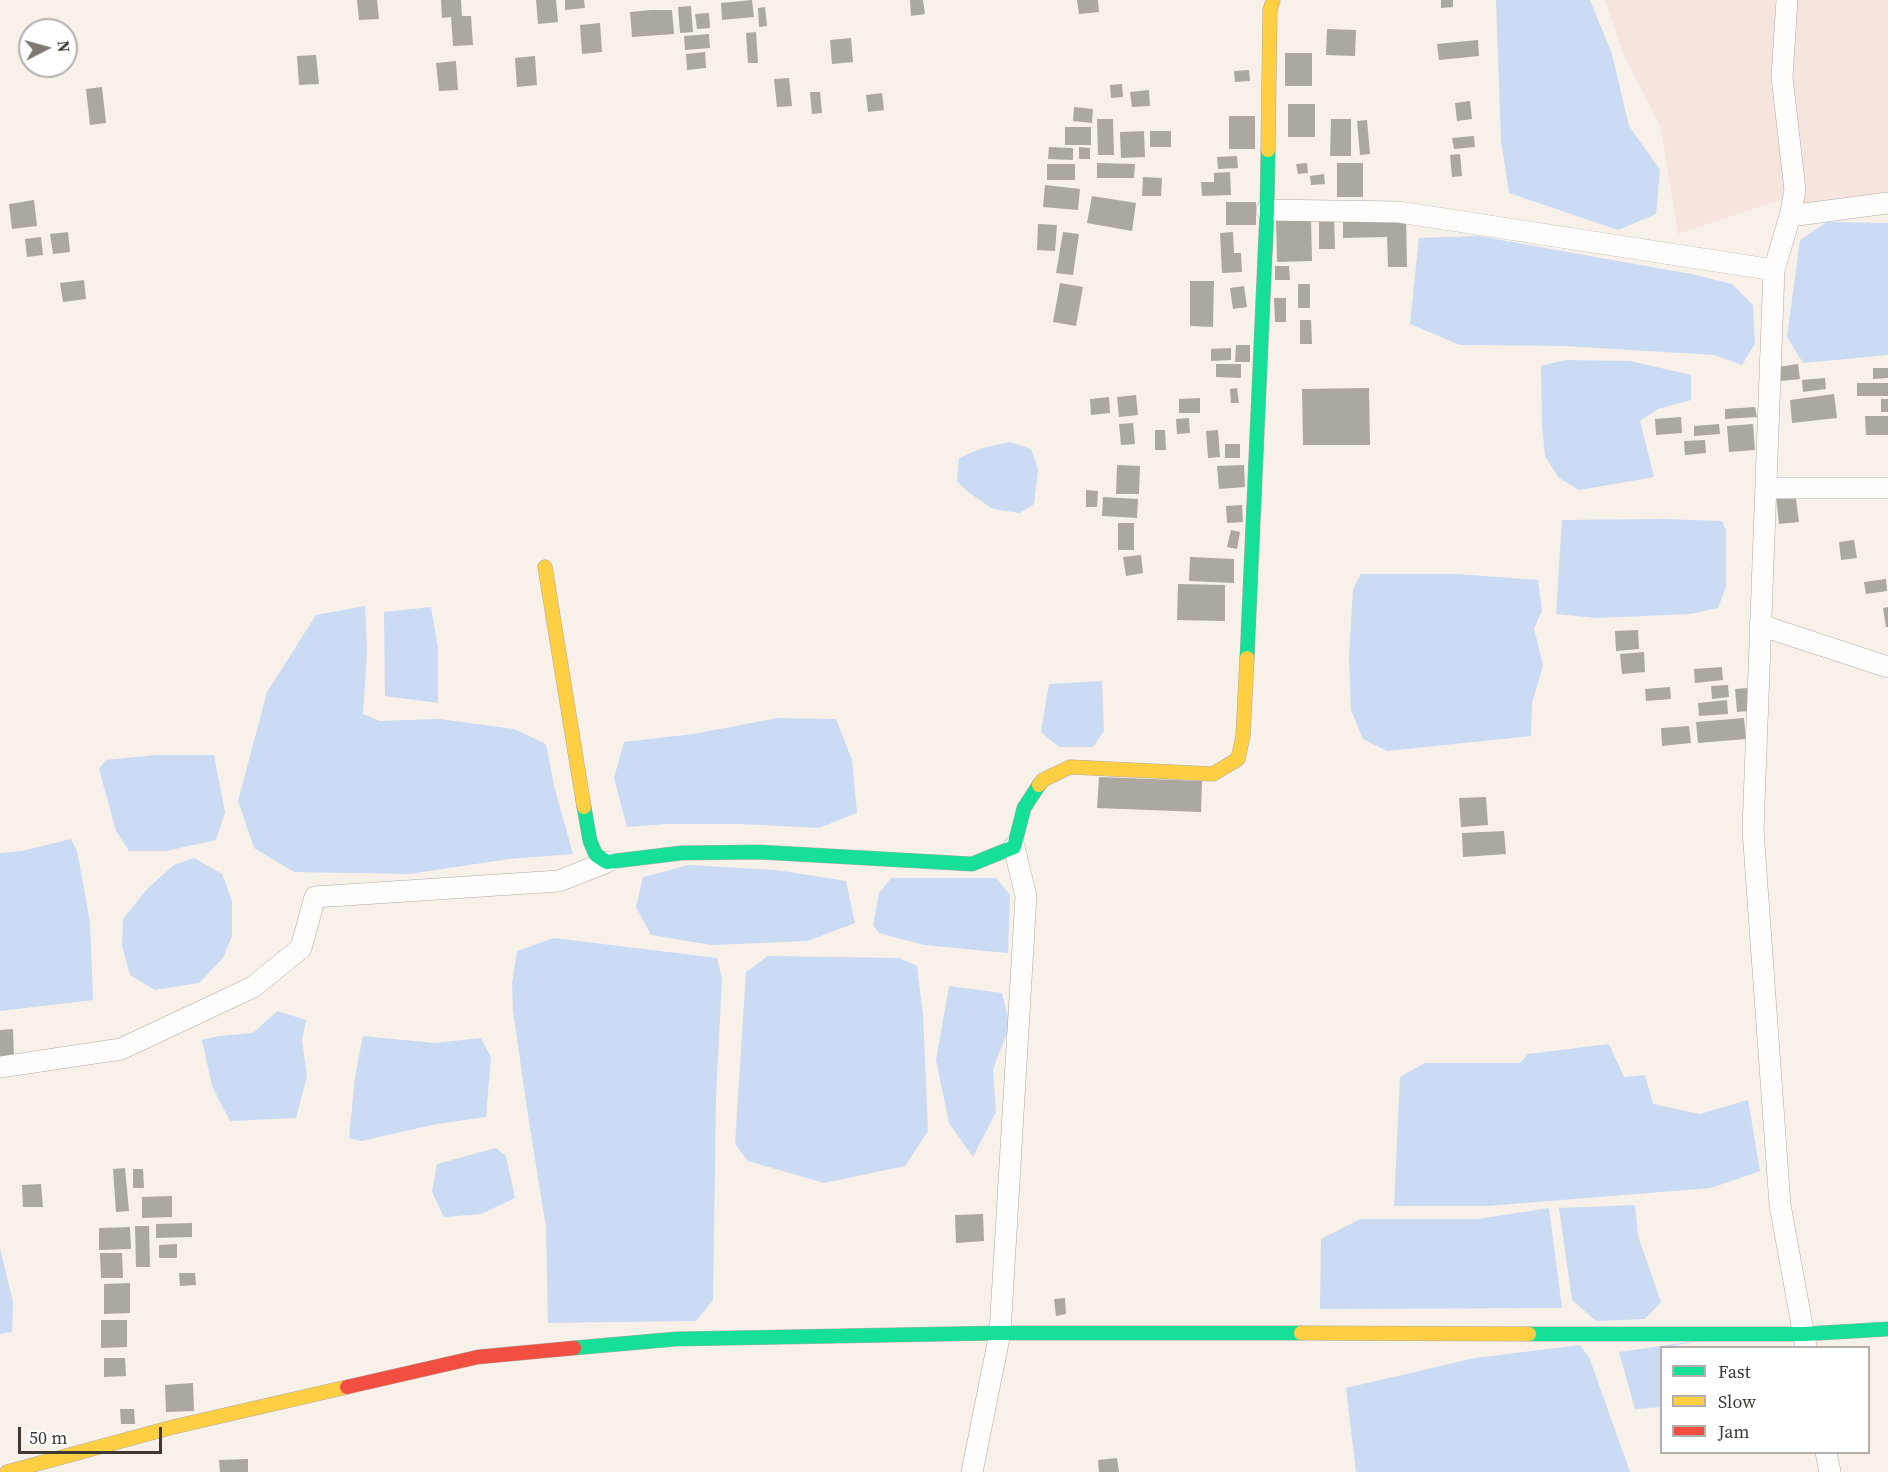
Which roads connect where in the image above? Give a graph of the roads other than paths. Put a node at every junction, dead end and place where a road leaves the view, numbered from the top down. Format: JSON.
{"nodes":[{"id":1,"x":1273,"y":0,"type":"edge"},
{"id":2,"x":1787,"y":0,"type":"edge"},
{"id":3,"x":1888,"y":202,"type":"edge"},
{"id":4,"x":1267,"y":210,"type":"junction"},
{"id":5,"x":1790,"y":216,"type":"junction"},
{"id":6,"x":1774,"y":270,"type":"junction"},
{"id":7,"x":1778,"y":488,"type":"dead end"},
{"id":8,"x":1888,"y":488,"type":"edge"},
{"id":9,"x":544,"y":567,"type":"dead end"},
{"id":10,"x":1760,"y":625,"type":"junction"},
{"id":11,"x":1888,"y":667,"type":"edge"},
{"id":12,"x":1014,"y":847,"type":"junction"},
{"id":13,"x":607,"y":862,"type":"junction"},
{"id":14,"x":0,"y":1067,"type":"edge"},
{"id":15,"x":1888,"y":1329,"type":"edge"},
{"id":16,"x":1000,"y":1333,"type":"junction"},
{"id":17,"x":1805,"y":1341,"type":"edge"},
{"id":18,"x":1826,"y":1454,"type":"edge"},
{"id":19,"x":7,"y":1472,"type":"edge"},
{"id":20,"x":972,"y":1472,"type":"edge"},
{"id":21,"x":1830,"y":1472,"type":"edge"}],
"edges":[{"from":1,"to":4,"type":"street"},
{"from":2,"to":5,"type":"street"},
{"from":3,"to":5,"type":"street"},
{"from":4,"to":6,"type":"street"},
{"from":4,"to":12,"type":"street"},
{"from":5,"to":6,"type":"street"},
{"from":6,"to":10,"type":"street"},
{"from":7,"to":8,"type":"street"},
{"from":9,"to":13,"type":"street"},
{"from":10,"to":11,"type":"street"},
{"from":10,"to":17,"type":"street"},
{"from":12,"to":13,"type":"street"},
{"from":12,"to":16,"type":"street"},
{"from":13,"to":14,"type":"street"},
{"from":15,"to":17,"type":"street"},
{"from":16,"to":17,"type":"street"},
{"from":16,"to":19,"type":"street"},
{"from":16,"to":20,"type":"street"},
{"from":18,"to":21,"type":"street"}]}
